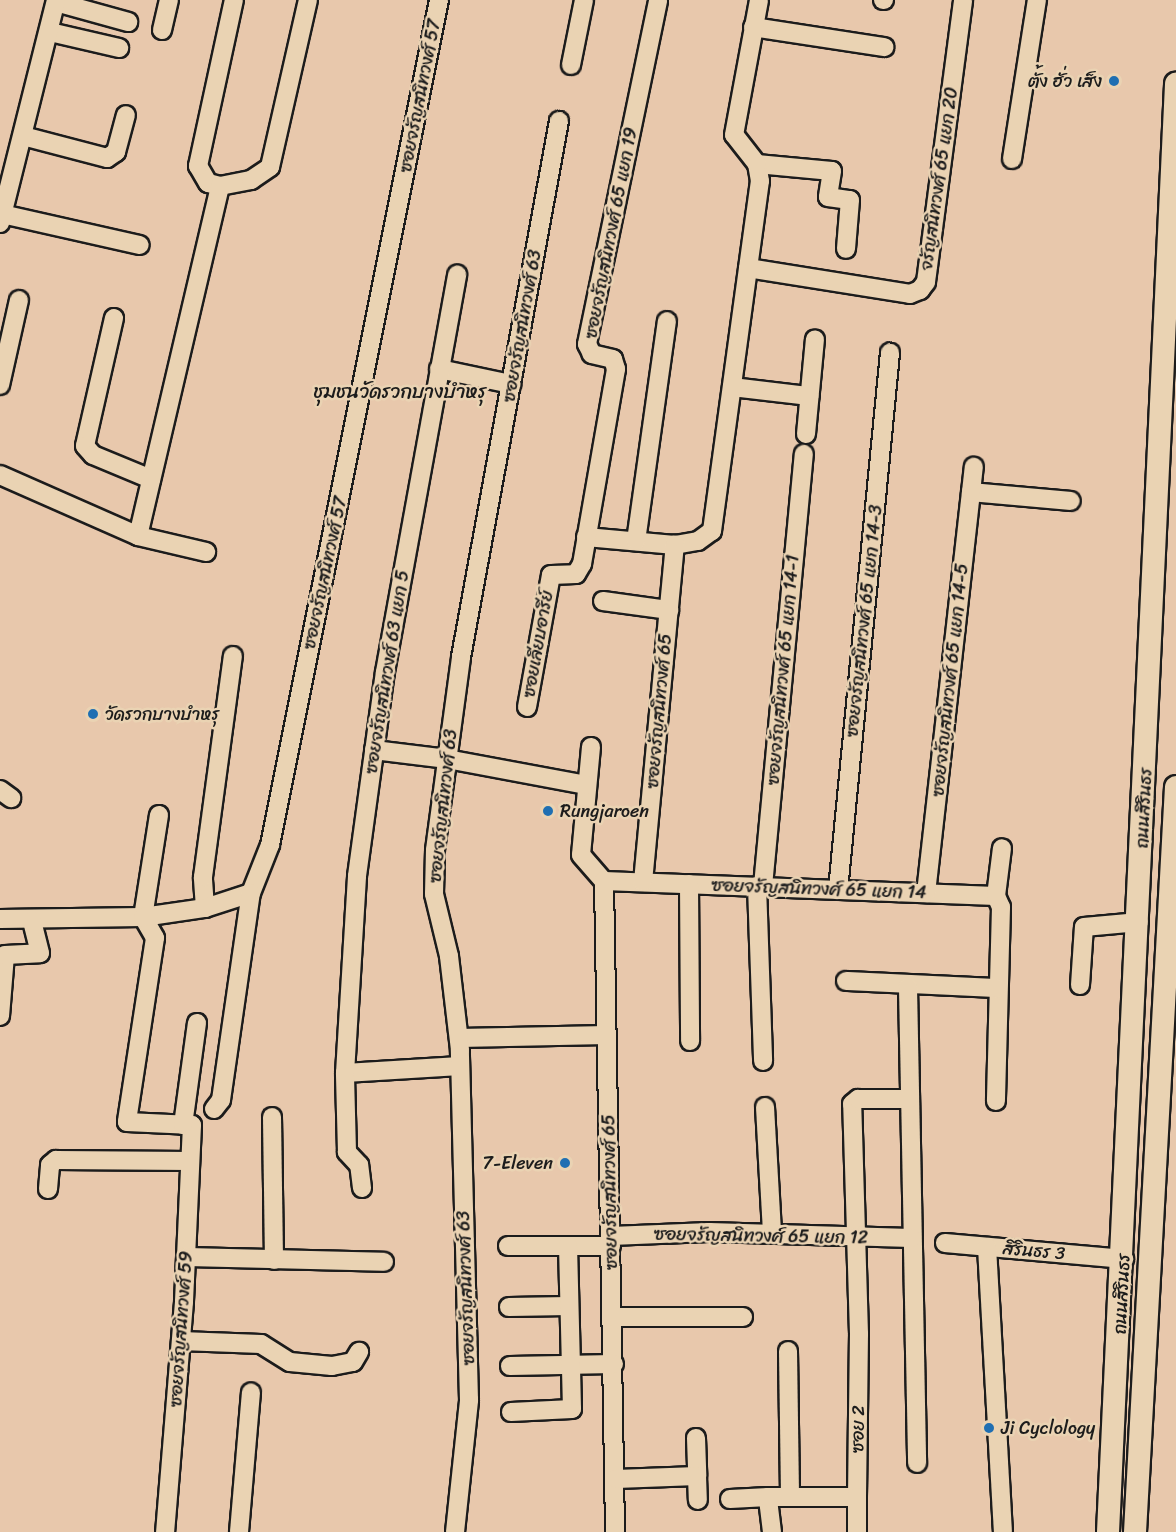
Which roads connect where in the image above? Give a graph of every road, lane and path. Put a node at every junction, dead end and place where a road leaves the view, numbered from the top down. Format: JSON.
{"nodes":[{"id":1,"x":169,"y":0,"type":"edge"},
{"id":2,"x":234,"y":0,"type":"edge"},
{"id":3,"x":308,"y":0,"type":"edge"},
{"id":4,"x":439,"y":0,"type":"edge"},
{"id":5,"x":584,"y":0,"type":"edge"},
{"id":6,"x":658,"y":0,"type":"edge"},
{"id":7,"x":759,"y":0,"type":"edge"},
{"id":8,"x":963,"y":0,"type":"edge"},
{"id":9,"x":1037,"y":0,"type":"edge"},
{"id":10,"x":56,"y":1,"type":"edge"},
{"id":11,"x":128,"y":22,"type":"dead end"},
{"id":12,"x":753,"y":27,"type":"junction"},
{"id":13,"x":162,"y":30,"type":"dead end"},
{"id":14,"x":50,"y":32,"type":"junction"},
{"id":15,"x":884,"y":47,"type":"dead end"},
{"id":16,"x":119,"y":48,"type":"dead end"},
{"id":17,"x":571,"y":65,"type":"dead end"},
{"id":18,"x":1176,"y":84,"type":"edge"},
{"id":19,"x":126,"y":115,"type":"dead end"},
{"id":20,"x":559,"y":121,"type":"dead end"},
{"id":21,"x":22,"y":136,"type":"junction"},
{"id":22,"x":1012,"y":159,"type":"dead end"},
{"id":23,"x":757,"y":164,"type":"junction"},
{"id":24,"x":227,"y":185,"type":"junction"},
{"id":25,"x":1,"y":219,"type":"edge"},
{"id":26,"x":140,"y":245,"type":"dead end"},
{"id":27,"x":846,"y":249,"type":"dead end"},
{"id":28,"x":748,"y":268,"type":"junction"},
{"id":29,"x":457,"y":274,"type":"dead end"},
{"id":30,"x":19,"y":300,"type":"dead end"},
{"id":31,"x":114,"y":318,"type":"dead end"},
{"id":32,"x":667,"y":321,"type":"dead end"},
{"id":33,"x":815,"y":339,"type":"dead end"},
{"id":34,"x":890,"y":352,"type":"dead end"},
{"id":35,"x":439,"y":369,"type":"junction"},
{"id":36,"x":511,"y":384,"type":"junction"},
{"id":37,"x":0,"y":385,"type":"edge"},
{"id":38,"x":732,"y":387,"type":"junction"},
{"id":39,"x":809,"y":396,"type":"junction"},
{"id":40,"x":806,"y":434,"type":"dead end"},
{"id":41,"x":1168,"y":439,"type":"edge"},
{"id":42,"x":804,"y":454,"type":"dead end"},
{"id":43,"x":1168,"y":464,"type":"edge"},
{"id":44,"x":974,"y":467,"type":"dead end"},
{"id":45,"x":0,"y":476,"type":"edge"},
{"id":46,"x":152,"y":479,"type":"junction"},
{"id":47,"x":971,"y":492,"type":"junction"},
{"id":48,"x":1071,"y":501,"type":"dead end"},
{"id":49,"x":138,"y":536,"type":"junction"},
{"id":50,"x":586,"y":537,"type":"junction"},
{"id":51,"x":636,"y":541,"type":"junction"},
{"id":52,"x":675,"y":544,"type":"junction"},
{"id":53,"x":206,"y":552,"type":"dead end"},
{"id":54,"x":603,"y":601,"type":"dead end"},
{"id":55,"x":669,"y":610,"type":"junction"},
{"id":56,"x":233,"y":656,"type":"dead end"},
{"id":57,"x":527,"y":707,"type":"dead end"},
{"id":58,"x":591,"y":747,"type":"dead end"},
{"id":59,"x":374,"y":750,"type":"junction"},
{"id":60,"x":447,"y":759,"type":"junction"},
{"id":61,"x":586,"y":785,"type":"junction"},
{"id":62,"x":1176,"y":788,"type":"edge"},
{"id":63,"x":159,"y":815,"type":"dead end"},
{"id":64,"x":1002,"y":848,"type":"dead end"},
{"id":65,"x":604,"y":882,"type":"junction"},
{"id":66,"x":643,"y":882,"type":"junction"},
{"id":67,"x":689,"y":884,"type":"junction"},
{"id":68,"x":760,"y":886,"type":"junction"},
{"id":69,"x":838,"y":890,"type":"junction"},
{"id":70,"x":251,"y":893,"type":"junction"},
{"id":71,"x":926,"y":893,"type":"junction"},
{"id":72,"x":996,"y":896,"type":"junction"},
{"id":73,"x":205,"y":909,"type":"junction"},
{"id":74,"x":143,"y":917,"type":"junction"},
{"id":75,"x":0,"y":919,"type":"edge"},
{"id":76,"x":32,"y":921,"type":"junction"},
{"id":77,"x":1139,"y":922,"type":"junction"},
{"id":78,"x":846,"y":981,"type":"dead end"},
{"id":79,"x":1080,"y":985,"type":"dead end"},
{"id":80,"x":908,"y":987,"type":"junction"},
{"id":81,"x":997,"y":988,"type":"junction"},
{"id":82,"x":0,"y":1016,"type":"edge"},
{"id":83,"x":197,"y":1023,"type":"dead end"},
{"id":84,"x":607,"y":1035,"type":"junction"},
{"id":85,"x":459,"y":1038,"type":"junction"},
{"id":86,"x":690,"y":1041,"type":"dead end"},
{"id":87,"x":763,"y":1061,"type":"dead end"},
{"id":88,"x":460,"y":1066,"type":"junction"},
{"id":89,"x":345,"y":1073,"type":"junction"},
{"id":90,"x":909,"y":1099,"type":"junction"},
{"id":91,"x":996,"y":1101,"type":"dead end"},
{"id":92,"x":765,"y":1107,"type":"dead end"},
{"id":93,"x":214,"y":1109,"type":"dead end"},
{"id":94,"x":272,"y":1117,"type":"dead end"},
{"id":95,"x":187,"y":1125,"type":"junction"},
{"id":96,"x":190,"y":1161,"type":"junction"},
{"id":97,"x":362,"y":1188,"type":"dead end"},
{"id":98,"x":48,"y":1189,"type":"dead end"},
{"id":99,"x":772,"y":1234,"type":"junction"},
{"id":100,"x":857,"y":1237,"type":"junction"},
{"id":101,"x":910,"y":1238,"type":"junction"},
{"id":102,"x":611,"y":1241,"type":"junction"},
{"id":103,"x":945,"y":1243,"type":"dead end"},
{"id":104,"x":508,"y":1246,"type":"dead end"},
{"id":105,"x":568,"y":1246,"type":"junction"},
{"id":106,"x":987,"y":1247,"type":"junction"},
{"id":107,"x":186,"y":1257,"type":"junction"},
{"id":108,"x":1124,"y":1259,"type":"junction"},
{"id":109,"x":274,"y":1260,"type":"junction"},
{"id":110,"x":384,"y":1262,"type":"dead end"},
{"id":111,"x":509,"y":1306,"type":"dead end"},
{"id":112,"x":569,"y":1306,"type":"junction"},
{"id":113,"x":613,"y":1317,"type":"junction"},
{"id":114,"x":743,"y":1317,"type":"dead end"},
{"id":115,"x":181,"y":1341,"type":"junction"},
{"id":116,"x":788,"y":1351,"type":"dead end"},
{"id":117,"x":359,"y":1352,"type":"dead end"},
{"id":118,"x":614,"y":1364,"type":"junction"},
{"id":119,"x":571,"y":1365,"type":"junction"},
{"id":120,"x":510,"y":1366,"type":"dead end"},
{"id":121,"x":251,"y":1393,"type":"dead end"},
{"id":122,"x":511,"y":1412,"type":"dead end"},
{"id":123,"x":696,"y":1438,"type":"dead end"},
{"id":124,"x":917,"y":1463,"type":"dead end"},
{"id":125,"x":697,"y":1476,"type":"junction"},
{"id":126,"x":616,"y":1479,"type":"junction"},
{"id":127,"x":768,"y":1497,"type":"junction"},
{"id":128,"x":790,"y":1497,"type":"junction"},
{"id":129,"x":857,"y":1497,"type":"junction"},
{"id":130,"x":730,"y":1499,"type":"dead end"},
{"id":131,"x":698,"y":1500,"type":"dead end"},
{"id":132,"x":165,"y":1532,"type":"edge"},
{"id":133,"x":239,"y":1532,"type":"edge"},
{"id":134,"x":455,"y":1532,"type":"edge"},
{"id":135,"x":615,"y":1532,"type":"edge"},
{"id":136,"x":772,"y":1532,"type":"edge"},
{"id":137,"x":857,"y":1532,"type":"edge"},
{"id":138,"x":1003,"y":1532,"type":"edge"},
{"id":139,"x":1108,"y":1532,"type":"edge"},
{"id":140,"x":1135,"y":1532,"type":"edge"}],
"edges":[{"from":1,"to":13,"type":"street"},
{"from":2,"to":24,"type":"street"},
{"from":3,"to":24,"type":"street"},
{"from":4,"to":70,"type":"street","name":"ซอยจรัญสนิทวงศ์ 57"},
{"from":5,"to":17,"type":"street"},
{"from":6,"to":50,"type":"street","name":"ซอยจรัญสนิทวงศ์ 65 แยก 19"},
{"from":7,"to":12,"type":"street"},
{"from":8,"to":28,"type":"street","name":"จรัญสนิทวงศ์ 65 แยก 20"},
{"from":9,"to":22,"type":"street"},
{"from":10,"to":11,"type":"street"},
{"from":10,"to":14,"type":"street"},
{"from":12,"to":15,"type":"street"},
{"from":12,"to":23,"type":"street"},
{"from":14,"to":16,"type":"street"},
{"from":14,"to":21,"type":"street"},
{"from":18,"to":41,"type":"main road","name":"ถนนสิรินธร"},
{"from":19,"to":21,"type":"street"},
{"from":20,"to":36,"type":"street","name":"ซอยจรัญสนิทวงศ์ 63"},
{"from":21,"to":25,"type":"street"},
{"from":23,"to":27,"type":"street"},
{"from":23,"to":28,"type":"street"},
{"from":24,"to":46,"type":"street"},
{"from":25,"to":26,"type":"street"},
{"from":28,"to":38,"type":"street"},
{"from":29,"to":35,"type":"street","name":"ซอยจรัญสนิทวงศ์ 63 แยก 5"},
{"from":30,"to":37,"type":"street"},
{"from":31,"to":46,"type":"street"},
{"from":32,"to":51,"type":"street"},
{"from":33,"to":39,"type":"street"},
{"from":34,"to":69,"type":"street","name":"ซอยจรัญสนิทวงศ์ 65 แยก 14-3"},
{"from":35,"to":36,"type":"street"},
{"from":35,"to":59,"type":"street","name":"ซอยจรัญสนิทวงศ์ 63 แยก 5"},
{"from":36,"to":60,"type":"street","name":"ซอยจรัญสนิทวงศ์ 63"},
{"from":38,"to":39,"type":"street"},
{"from":38,"to":52,"type":"street"},
{"from":39,"to":40,"type":"street"},
{"from":41,"to":43,"type":"main road","name":"ถนนสิรินธร"},
{"from":42,"to":68,"type":"street","name":"ซอยจรัญสนิทวงศ์ 65 แยก 14-1"},
{"from":43,"to":77,"type":"main road","name":"ถนนสิรินธร"},
{"from":44,"to":47,"type":"street","name":"ซอยจรัญสนิทวงศ์ 65 แยก 14-5"},
{"from":45,"to":49,"type":"street"},
{"from":46,"to":49,"type":"street"},
{"from":47,"to":48,"type":"street"},
{"from":47,"to":71,"type":"street","name":"ซอยจรัญสนิทวงศ์ 65 แยก 14-5"},
{"from":49,"to":53,"type":"street"},
{"from":50,"to":51,"type":"street"},
{"from":50,"to":57,"type":"street","name":"ซอยเลียบอารีย์"},
{"from":51,"to":52,"type":"street"},
{"from":52,"to":55,"type":"street","name":"ซอยจรัญสนิทวงศ์ 65"},
{"from":54,"to":55,"type":"street"},
{"from":55,"to":66,"type":"street","name":"ซอยจรัญสนิทวงศ์ 65"},
{"from":56,"to":73,"type":"street"},
{"from":58,"to":61,"type":"street"},
{"from":59,"to":60,"type":"street"},
{"from":59,"to":89,"type":"street","name":"ซอยจรัญสนิทวงศ์ 63 แยก 5"},
{"from":60,"to":61,"type":"street"},
{"from":60,"to":85,"type":"street","name":"ซอยจรัญสนิทวงศ์ 63"},
{"from":61,"to":65,"type":"street"},
{"from":62,"to":140,"type":"main road","name":"ถนนสิรินธร"},
{"from":63,"to":74,"type":"street"},
{"from":64,"to":72,"type":"street"},
{"from":65,"to":66,"type":"street"},
{"from":65,"to":84,"type":"street","name":"ซอยจรัญสนิทวงศ์ 65"},
{"from":66,"to":67,"type":"street","name":"ซอยจรัญสนิทวงศ์ 65 แยก 14"},
{"from":67,"to":68,"type":"street","name":"ซอยจรัญสนิทวงศ์ 65 แยก 14"},
{"from":67,"to":86,"type":"street"},
{"from":68,"to":69,"type":"street","name":"ซอยจรัญสนิทวงศ์ 65 แยก 14"},
{"from":68,"to":87,"type":"street","name":"ซอยจรัญสนิทวงศ์ 65 แยก 14-1"},
{"from":69,"to":71,"type":"street","name":"ซอยจรัญสนิทวงศ์ 65 แยก 14"},
{"from":70,"to":73,"type":"street"},
{"from":70,"to":93,"type":"street","name":"ซอยจรัญสนิทวงศ์ 57"},
{"from":71,"to":72,"type":"street","name":"ซอยจรัญสนิทวงศ์ 65 แยก 14"},
{"from":72,"to":81,"type":"street"},
{"from":73,"to":74,"type":"street"},
{"from":74,"to":76,"type":"street"},
{"from":74,"to":95,"type":"street"},
{"from":75,"to":76,"type":"street"},
{"from":76,"to":82,"type":"street"},
{"from":77,"to":79,"type":"street"},
{"from":77,"to":108,"type":"main road","name":"ถนนสิรินธร"},
{"from":78,"to":80,"type":"street"},
{"from":80,"to":81,"type":"street"},
{"from":80,"to":90,"type":"street"},
{"from":81,"to":91,"type":"street"},
{"from":83,"to":95,"type":"street","name":"ซอยจรัญสนิทวงศ์ 59"},
{"from":84,"to":85,"type":"street"},
{"from":84,"to":102,"type":"street","name":"ซอยจรัญสนิทวงศ์ 65"},
{"from":85,"to":88,"type":"street","name":"ซอยจรัญสนิทวงศ์ 63"},
{"from":88,"to":89,"type":"street"},
{"from":88,"to":134,"type":"street","name":"ซอยจรัญสนิทวงศ์ 63"},
{"from":89,"to":97,"type":"street","name":"ซอยจรัญสนิทวงศ์ 63 แยก 5"},
{"from":90,"to":100,"type":"street","name":"ซอย 2"},
{"from":90,"to":101,"type":"street"},
{"from":92,"to":99,"type":"street"},
{"from":94,"to":109,"type":"street"},
{"from":95,"to":96,"type":"street","name":"ซอยจรัญสนิทวงศ์ 59"},
{"from":96,"to":98,"type":"street"},
{"from":96,"to":107,"type":"street","name":"ซอยจรัญสนิทวงศ์ 59"},
{"from":99,"to":100,"type":"street","name":"ซอยจรัญสนิทวงศ์ 65 แยก 12"},
{"from":99,"to":102,"type":"street","name":"ซอยจรัญสนิทวงศ์ 65 แยก 12"},
{"from":100,"to":101,"type":"street","name":"ซอยจรัญสนิทวงศ์ 65 แยก 12"},
{"from":100,"to":129,"type":"street","name":"ซอย 2"},
{"from":101,"to":124,"type":"street"},
{"from":102,"to":105,"type":"street","name":"ซอยจรัญสนิทวงศ์ 65 แยก 12"},
{"from":102,"to":113,"type":"street","name":"ซอยจรัญสนิทวงศ์ 65"},
{"from":103,"to":106,"type":"street","name":"สิรินธร 3"},
{"from":104,"to":105,"type":"street","name":"ซอยจรัญสนิทวงศ์ 65 แยก 12"},
{"from":105,"to":112,"type":"street"},
{"from":106,"to":108,"type":"street","name":"สิรินธร 3"},
{"from":106,"to":138,"type":"street"},
{"from":107,"to":109,"type":"street"},
{"from":107,"to":115,"type":"street","name":"ซอยจรัญสนิทวงศ์ 59"},
{"from":108,"to":139,"type":"main road","name":"ถนนสิรินธร"},
{"from":109,"to":110,"type":"street"},
{"from":111,"to":112,"type":"street"},
{"from":112,"to":119,"type":"street"},
{"from":113,"to":114,"type":"street"},
{"from":113,"to":118,"type":"street","name":"ซอยจรัญสนิทวงศ์ 65"},
{"from":115,"to":117,"type":"street"},
{"from":115,"to":132,"type":"street","name":"ซอยจรัญสนิทวงศ์ 59"},
{"from":116,"to":128,"type":"street"},
{"from":118,"to":119,"type":"street"},
{"from":118,"to":126,"type":"street","name":"ซอยจรัญสนิทวงศ์ 65"},
{"from":119,"to":120,"type":"street"},
{"from":119,"to":122,"type":"street"},
{"from":121,"to":133,"type":"street"},
{"from":123,"to":125,"type":"street"},
{"from":125,"to":126,"type":"street"},
{"from":125,"to":131,"type":"street"},
{"from":126,"to":135,"type":"street","name":"ซอยจรัญสนิทวงศ์ 65"},
{"from":127,"to":128,"type":"street"},
{"from":127,"to":130,"type":"street"},
{"from":127,"to":136,"type":"street"},
{"from":128,"to":129,"type":"street"},
{"from":129,"to":137,"type":"street","name":"ซอย 2"}]}
